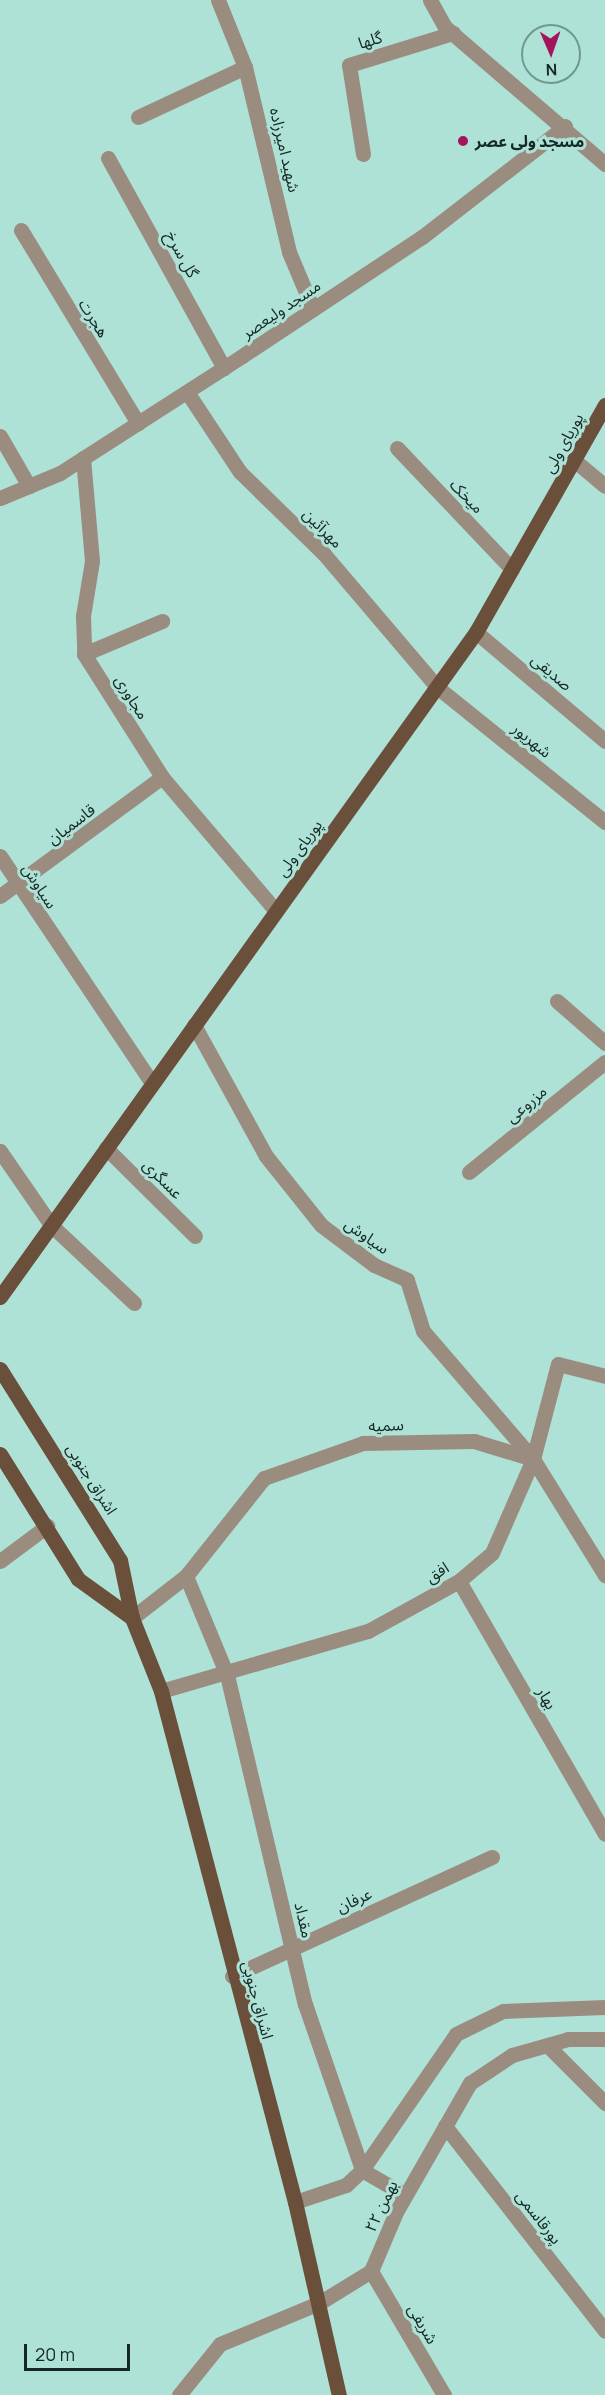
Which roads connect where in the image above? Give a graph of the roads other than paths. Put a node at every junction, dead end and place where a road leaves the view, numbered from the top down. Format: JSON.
{"nodes":[{"id":1,"x":218,"y":0,"type":"edge"},
{"id":2,"x":430,"y":0,"type":"edge"},
{"id":3,"x":453,"y":33,"type":"junction"},
{"id":4,"x":245,"y":67,"type":"junction"},
{"id":5,"x":138,"y":117,"type":"dead end"},
{"id":6,"x":565,"y":126,"type":"junction"},
{"id":7,"x":363,"y":154,"type":"dead end"},
{"id":8,"x":108,"y":158,"type":"dead end"},
{"id":9,"x":605,"y":164,"type":"edge"},
{"id":10,"x":21,"y":230,"type":"dead end"},
{"id":11,"x":313,"y":309,"type":"junction"},
{"id":12,"x":224,"y":368,"type":"junction"},
{"id":13,"x":187,"y":392,"type":"junction"},
{"id":14,"x":605,"y":405,"type":"edge"},
{"id":15,"x":138,"y":423,"type":"junction"},
{"id":16,"x":0,"y":436,"type":"edge"},
{"id":17,"x":397,"y":448,"type":"dead end"},
{"id":18,"x":82,"y":458,"type":"junction"},
{"id":19,"x":574,"y":460,"type":"junction"},
{"id":20,"x":29,"y":486,"type":"junction"},
{"id":21,"x":605,"y":486,"type":"edge"},
{"id":22,"x":0,"y":498,"type":"edge"},
{"id":23,"x":512,"y":569,"type":"junction"},
{"id":24,"x":162,"y":621,"type":"dead end"},
{"id":25,"x":476,"y":632,"type":"junction"},
{"id":26,"x":84,"y":654,"type":"junction"},
{"id":27,"x":437,"y":687,"type":"junction"},
{"id":28,"x":605,"y":741,"type":"edge"},
{"id":29,"x":162,"y":777,"type":"junction"},
{"id":30,"x":605,"y":822,"type":"edge"},
{"id":31,"x":0,"y":856,"type":"edge"},
{"id":32,"x":18,"y":887,"type":"junction"},
{"id":33,"x":0,"y":896,"type":"edge"},
{"id":34,"x":276,"y":911,"type":"junction"},
{"id":35,"x":557,"y":1001,"type":"dead end"},
{"id":36,"x":194,"y":1025,"type":"junction"},
{"id":37,"x":605,"y":1043,"type":"edge"},
{"id":38,"x":605,"y":1062,"type":"edge"},
{"id":39,"x":152,"y":1083,"type":"junction"},
{"id":40,"x":106,"y":1148,"type":"junction"},
{"id":41,"x":0,"y":1150,"type":"edge"},
{"id":42,"x":469,"y":1172,"type":"dead end"},
{"id":43,"x":51,"y":1225,"type":"junction"},
{"id":44,"x":195,"y":1236,"type":"dead end"},
{"id":45,"x":0,"y":1297,"type":"edge"},
{"id":46,"x":134,"y":1303,"type":"dead end"},
{"id":47,"x":0,"y":1369,"type":"edge"},
{"id":48,"x":605,"y":1376,"type":"edge"},
{"id":49,"x":0,"y":1454,"type":"edge"},
{"id":50,"x":533,"y":1459,"type":"junction"},
{"id":51,"x":47,"y":1526,"type":"junction"},
{"id":52,"x":0,"y":1561,"type":"edge"},
{"id":53,"x":605,"y":1575,"type":"edge"},
{"id":54,"x":186,"y":1576,"type":"junction"},
{"id":55,"x":459,"y":1581,"type":"junction"},
{"id":56,"x":132,"y":1617,"type":"junction"},
{"id":57,"x":227,"y":1675,"type":"junction"},
{"id":58,"x":161,"y":1691,"type":"junction"},
{"id":59,"x":605,"y":1834,"type":"edge"},
{"id":60,"x":492,"y":1857,"type":"dead end"},
{"id":61,"x":292,"y":1949,"type":"junction"},
{"id":62,"x":232,"y":1976,"type":"junction"},
{"id":63,"x":605,"y":2007,"type":"edge"},
{"id":64,"x":605,"y":2039,"type":"edge"},
{"id":65,"x":548,"y":2046,"type":"junction"},
{"id":66,"x":605,"y":2103,"type":"edge"},
{"id":67,"x":445,"y":2126,"type":"junction"},
{"id":68,"x":362,"y":2170,"type":"junction"},
{"id":69,"x":405,"y":2195,"type":"junction"},
{"id":70,"x":295,"y":2202,"type":"junction"},
{"id":71,"x":371,"y":2271,"type":"junction"},
{"id":72,"x":320,"y":2303,"type":"junction"},
{"id":73,"x":605,"y":2331,"type":"edge"},
{"id":74,"x":179,"y":2395,"type":"edge"},
{"id":75,"x":339,"y":2395,"type":"edge"},
{"id":76,"x":444,"y":2395,"type":"edge"}],
"edges":[{"from":1,"to":4,"type":"street","name":"شهید امیرزاده"},
{"from":2,"to":3,"type":"street"},
{"from":3,"to":6,"type":"street"},
{"from":3,"to":7,"type":"street","name":"گلها"},
{"from":4,"to":5,"type":"street"},
{"from":4,"to":11,"type":"street","name":"شهید امیرزاده"},
{"from":6,"to":9,"type":"street"},
{"from":6,"to":11,"type":"street","name":"مسجد ولیعصر"},
{"from":8,"to":12,"type":"street","name":"گل سرخ"},
{"from":10,"to":15,"type":"street","name":"هجرت"},
{"from":11,"to":12,"type":"street","name":"مسجد ولیعصر"},
{"from":12,"to":13,"type":"street","name":"مسجد ولیعصر"},
{"from":13,"to":15,"type":"street","name":"مسجد ولیعصر"},
{"from":13,"to":27,"type":"street","name":"مهرآئین"},
{"from":14,"to":19,"type":"main road","name":"پوریای ولی"},
{"from":15,"to":18,"type":"street","name":"مسجد ولیعصر"},
{"from":16,"to":20,"type":"street"},
{"from":17,"to":23,"type":"street","name":"میخک"},
{"from":18,"to":20,"type":"street","name":"مسجد ولیعصر"},
{"from":18,"to":26,"type":"street","name":"مجاوری"},
{"from":19,"to":21,"type":"street"},
{"from":19,"to":23,"type":"main road","name":"پوریای ولی"},
{"from":20,"to":22,"type":"street","name":"مسجد ولیعصر"},
{"from":23,"to":25,"type":"main road","name":"پوریای ولی"},
{"from":24,"to":26,"type":"street"},
{"from":25,"to":27,"type":"main road","name":"پوریای ولی"},
{"from":25,"to":28,"type":"street","name":"صدیقی"},
{"from":26,"to":29,"type":"street","name":"مجاوری"},
{"from":27,"to":30,"type":"street","name":"شهریور"},
{"from":27,"to":34,"type":"main road","name":"پوریای ولی"},
{"from":29,"to":32,"type":"street","name":"قاسمیان"},
{"from":29,"to":34,"type":"street","name":"مجاوری"},
{"from":31,"to":32,"type":"street","name":"سیاوش"},
{"from":32,"to":33,"type":"street","name":"قاسمیان"},
{"from":32,"to":39,"type":"street","name":"سیاوش"},
{"from":34,"to":36,"type":"main road","name":"پوریای ولی"},
{"from":35,"to":37,"type":"street"},
{"from":36,"to":39,"type":"main road","name":"پوریای ولی"},
{"from":36,"to":50,"type":"street","name":"سیاوش"},
{"from":38,"to":42,"type":"street","name":"مزروعی"},
{"from":39,"to":40,"type":"main road","name":"پوریای ولی"},
{"from":40,"to":43,"type":"main road","name":"پوریای ولی"},
{"from":40,"to":44,"type":"street","name":"عسگری"},
{"from":41,"to":43,"type":"street"},
{"from":43,"to":45,"type":"main road","name":"پوریای ولی"},
{"from":43,"to":46,"type":"street"},
{"from":47,"to":56,"type":"main road","name":"اشراق جنوبی"},
{"from":48,"to":50,"type":"street","name":"افق"},
{"from":49,"to":51,"type":"main road"},
{"from":50,"to":53,"type":"street"},
{"from":50,"to":54,"type":"street","name":"سمیه"},
{"from":50,"to":55,"type":"street","name":"افق"},
{"from":51,"to":52,"type":"street"},
{"from":51,"to":56,"type":"main road"},
{"from":54,"to":56,"type":"street","name":"سمیه"},
{"from":54,"to":57,"type":"street","name":"مقداد"},
{"from":55,"to":57,"type":"street","name":"افق"},
{"from":55,"to":59,"type":"street","name":"بهار"},
{"from":56,"to":58,"type":"main road","name":"اشراق جنوبی"},
{"from":57,"to":58,"type":"street","name":"افق"},
{"from":57,"to":61,"type":"street","name":"مقداد"},
{"from":58,"to":62,"type":"main road","name":"اشراق جنوبی"},
{"from":60,"to":61,"type":"street","name":"عرفان"},
{"from":61,"to":62,"type":"street","name":"عرفان"},
{"from":61,"to":68,"type":"street","name":"مقداد"},
{"from":62,"to":70,"type":"main road","name":"اشراق جنوبی"},
{"from":63,"to":68,"type":"street","name":"۲۲ بهمن"},
{"from":64,"to":65,"type":"street","name":"۲۲ بهمن"},
{"from":65,"to":66,"type":"street"},
{"from":65,"to":67,"type":"street","name":"۲۲ بهمن"},
{"from":67,"to":69,"type":"street","name":"۲۲ بهمن"},
{"from":67,"to":73,"type":"street","name":"پورقاسمی"},
{"from":68,"to":69,"type":"street"},
{"from":68,"to":70,"type":"street","name":"۲۲ بهمن"},
{"from":69,"to":71,"type":"street","name":"۲۲ بهمن"},
{"from":70,"to":72,"type":"main road","name":"اشراق جنوبی"},
{"from":71,"to":72,"type":"street"},
{"from":71,"to":76,"type":"street","name":"شریفی"},
{"from":72,"to":74,"type":"street"},
{"from":72,"to":75,"type":"main road","name":"اشراق جنوبی"}]}
